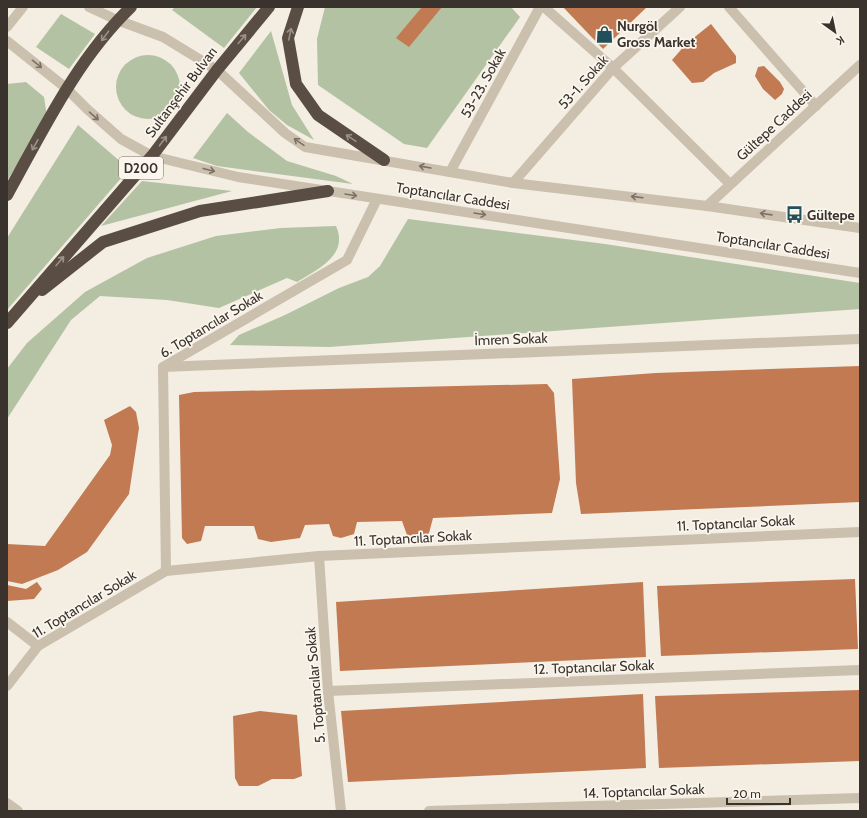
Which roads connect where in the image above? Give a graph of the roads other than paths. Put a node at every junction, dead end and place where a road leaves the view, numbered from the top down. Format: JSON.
{"nodes":[{"id":1,"x":23,"y":7,"type":"edge"},
{"id":2,"x":89,"y":7,"type":"edge"},
{"id":3,"x":131,"y":7,"type":"edge"},
{"id":4,"x":269,"y":7,"type":"edge"},
{"id":5,"x":298,"y":7,"type":"edge"},
{"id":6,"x":540,"y":7,"type":"edge"},
{"id":7,"x":544,"y":7,"type":"edge"},
{"id":8,"x":680,"y":7,"type":"edge"},
{"id":9,"x":729,"y":7,"type":"edge"},
{"id":10,"x":117,"y":20,"type":"junction"},
{"id":11,"x":7,"y":27,"type":"edge"},
{"id":12,"x":7,"y":41,"type":"edge"},
{"id":13,"x":860,"y":65,"type":"edge"},
{"id":14,"x":613,"y":68,"type":"junction"},
{"id":15,"x":217,"y":70,"type":"junction"},
{"id":16,"x":66,"y":88,"type":"junction"},
{"id":17,"x":816,"y":106,"type":"junction"},
{"id":18,"x":152,"y":156,"type":"junction"},
{"id":19,"x":384,"y":160,"type":"junction"},
{"id":20,"x":450,"y":172,"type":"junction"},
{"id":21,"x":513,"y":183,"type":"junction"},
{"id":22,"x":730,"y":184,"type":"junction"},
{"id":23,"x":328,"y":191,"type":"junction"},
{"id":24,"x":7,"y":195,"type":"edge"},
{"id":25,"x":377,"y":199,"type":"junction"},
{"id":26,"x":707,"y":206,"type":"junction"},
{"id":27,"x":860,"y":228,"type":"edge"},
{"id":28,"x":860,"y":273,"type":"edge"},
{"id":29,"x":19,"y":308,"type":"junction"},
{"id":30,"x":7,"y":322,"type":"edge"},
{"id":31,"x":860,"y":339,"type":"edge"},
{"id":32,"x":163,"y":367,"type":"junction"},
{"id":33,"x":860,"y":532,"type":"edge"},
{"id":34,"x":319,"y":556,"type":"junction"},
{"id":35,"x":166,"y":571,"type":"junction"},
{"id":36,"x":7,"y":622,"type":"edge"},
{"id":37,"x":38,"y":646,"type":"junction"},
{"id":38,"x":860,"y":670,"type":"edge"},
{"id":39,"x":7,"y":686,"type":"edge"},
{"id":40,"x":328,"y":691,"type":"junction"},
{"id":41,"x":860,"y":798,"type":"edge"},
{"id":42,"x":7,"y":803,"type":"edge"},
{"id":43,"x":18,"y":811,"type":"edge"},
{"id":44,"x":341,"y":811,"type":"edge"},
{"id":45,"x":429,"y":811,"type":"edge"}],
"edges":[{"from":1,"to":11,"type":"street"},
{"from":2,"to":10,"type":"street","name":"Toptancılar Caddesi"},
{"from":3,"to":10,"type":"highway"},
{"from":15,"to":4,"type":"highway","name":"Sultanşehir Bulvarı","number":"D200","one_way":true},
{"from":19,"to":5,"type":"highway","one_way":true},
{"from":6,"to":20,"type":"street","name":"53-23. Sokak"},
{"from":7,"to":14,"type":"street"},
{"from":8,"to":14,"type":"street","name":"53-1. Sokak"},
{"from":9,"to":17,"type":"street"},
{"from":10,"to":15,"type":"street","name":"Toptancılar Caddesi"},
{"from":10,"to":16,"type":"highway","one_way":true},
{"from":12,"to":16,"type":"street","name":"Toptancılar Caddesi","one_way":true},
{"from":13,"to":17,"type":"street","name":"Gültepe Caddesi"},
{"from":14,"to":21,"type":"street","name":"53-1. Sokak"},
{"from":14,"to":22,"type":"street"},
{"from":18,"to":15,"type":"highway","name":"Sultanşehir Bulvarı","number":"D200","one_way":true},
{"from":19,"to":15,"type":"street","name":"Toptancılar Caddesi","one_way":true},
{"from":16,"to":18,"type":"street","name":"Toptancılar Caddesi","one_way":true},
{"from":16,"to":24,"type":"highway","one_way":true},
{"from":17,"to":22,"type":"street","name":"Gültepe Caddesi"},
{"from":18,"to":23,"type":"street","name":"Toptancılar Caddesi","one_way":true},
{"from":29,"to":18,"type":"highway","name":"Sultanşehir Bulvarı","number":"D200","one_way":true},
{"from":20,"to":19,"type":"street","name":"Toptancılar Caddesi","one_way":true},
{"from":20,"to":21,"type":"street","name":"Toptancılar Caddesi"},
{"from":26,"to":21,"type":"street","name":"Toptancılar Caddesi","one_way":true},
{"from":22,"to":26,"type":"street","name":"Gültepe Caddesi"},
{"from":23,"to":25,"type":"street","name":"Toptancılar Caddesi","one_way":true},
{"from":23,"to":29,"type":"highway"},
{"from":25,"to":28,"type":"street","name":"Toptancılar Caddesi","one_way":true},
{"from":25,"to":32,"type":"street","name":"6. Toptancılar Sokak"},
{"from":27,"to":26,"type":"street","name":"Toptancılar Caddesi","one_way":true},
{"from":29,"to":30,"type":"highway","name":"Sultanşehir Bulvarı","number":"D200"},
{"from":31,"to":32,"type":"street","name":"İmren Sokak"},
{"from":32,"to":35,"type":"street","name":"6. Toptancılar Sokak"},
{"from":33,"to":34,"type":"street","name":"11. Toptancılar Sokak"},
{"from":34,"to":35,"type":"street","name":"11. Toptancılar Sokak"},
{"from":34,"to":40,"type":"street","name":"5. Toptancılar Sokak"},
{"from":35,"to":37,"type":"street","name":"11. Toptancılar Sokak"},
{"from":36,"to":37,"type":"street"},
{"from":37,"to":39,"type":"street","name":"11. Toptancılar Sokak"},
{"from":38,"to":40,"type":"street","name":"12. Toptancılar Sokak"},
{"from":40,"to":44,"type":"street","name":"5. Toptancılar Sokak"},
{"from":41,"to":45,"type":"street","name":"14. Toptancılar Sokak"},
{"from":42,"to":43,"type":"street"}]}
